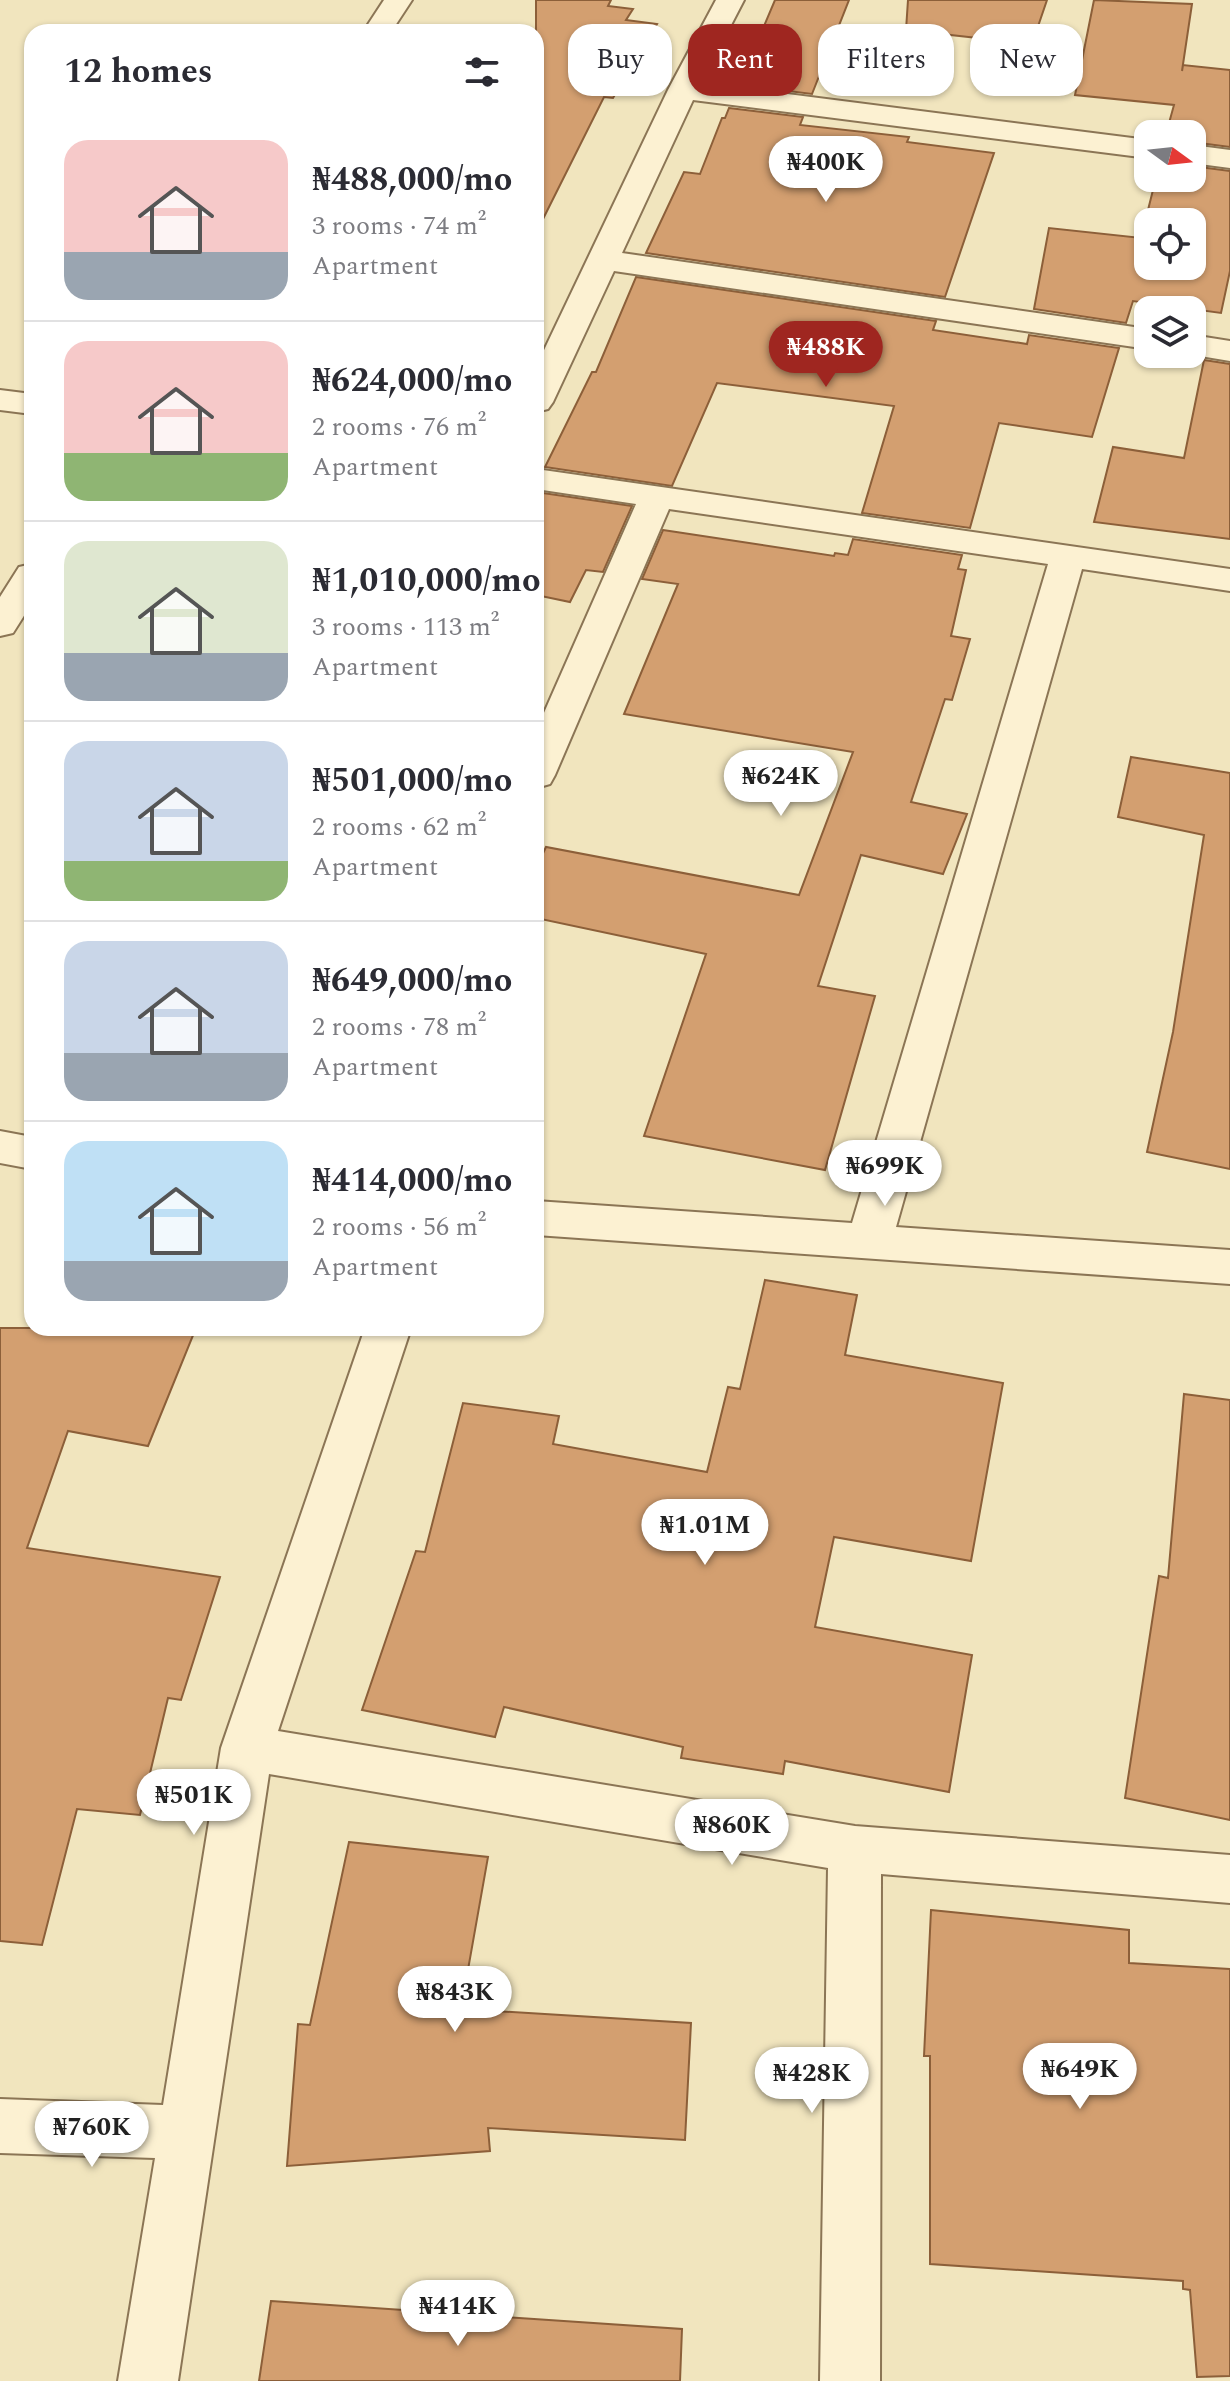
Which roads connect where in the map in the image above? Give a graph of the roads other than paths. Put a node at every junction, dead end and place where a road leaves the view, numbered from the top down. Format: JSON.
{"nodes":[{"id":1,"x":398,"y":0,"type":"edge"},
{"id":2,"x":730,"y":0,"type":"edge"},
{"id":3,"x":382,"y":24,"type":"edge"},
{"id":4,"x":683,"y":90,"type":"junction"},
{"id":5,"x":1134,"y":147,"type":"edge"},
{"id":6,"x":1206,"y":156,"type":"edge"},
{"id":7,"x":1230,"y":159,"type":"edge"},
{"id":8,"x":603,"y":260,"type":"junction"},
{"id":9,"x":1134,"y":337,"type":"edge"},
{"id":10,"x":1206,"y":347,"type":"edge"},
{"id":11,"x":1230,"y":351,"type":"edge"},
{"id":12,"x":544,"y":385,"type":"edge"},
{"id":13,"x":0,"y":400,"type":"edge"},
{"id":14,"x":24,"y":403,"type":"edge"},
{"id":15,"x":544,"y":480,"type":"edge"},
{"id":16,"x":657,"y":496,"type":"junction"},
{"id":17,"x":1068,"y":556,"type":"junction"},
{"id":18,"x":1230,"y":580,"type":"edge"},
{"id":19,"x":18,"y":584,"type":"edge"},
{"id":20,"x":0,"y":625,"type":"edge"},
{"id":21,"x":544,"y":757,"type":"edge"},
{"id":22,"x":0,"y":1147,"type":"edge"},
{"id":23,"x":24,"y":1152,"type":"edge"},
{"id":24,"x":544,"y":1219,"type":"edge"},
{"id":25,"x":869,"y":1242,"type":"junction"},
{"id":26,"x":1230,"y":1267,"type":"edge"},
{"id":27,"x":385,"y":1336,"type":"edge"},
{"id":28,"x":247,"y":1748,"type":"junction"},
{"id":29,"x":855,"y":1849,"type":"junction"},
{"id":30,"x":1230,"y":1879,"type":"edge"},
{"id":31,"x":0,"y":2126,"type":"edge"},
{"id":32,"x":187,"y":2132,"type":"junction"},
{"id":33,"x":148,"y":2381,"type":"edge"},
{"id":34,"x":850,"y":2381,"type":"edge"}],
"edges":[{"from":1,"to":3,"type":"street"},
{"from":2,"to":4,"type":"street"},
{"from":4,"to":5,"type":"street"},
{"from":4,"to":8,"type":"street"},
{"from":6,"to":7,"type":"street"},
{"from":8,"to":9,"type":"street"},
{"from":8,"to":12,"type":"street"},
{"from":10,"to":11,"type":"street"},
{"from":13,"to":14,"type":"street"},
{"from":15,"to":16,"type":"street"},
{"from":16,"to":17,"type":"street"},
{"from":16,"to":21,"type":"street"},
{"from":17,"to":18,"type":"street"},
{"from":17,"to":25,"type":"street"},
{"from":19,"to":20,"type":"street"},
{"from":22,"to":23,"type":"street"},
{"from":24,"to":25,"type":"street"},
{"from":25,"to":26,"type":"street"},
{"from":27,"to":28,"type":"street"},
{"from":28,"to":29,"type":"street"},
{"from":28,"to":32,"type":"street"},
{"from":29,"to":30,"type":"street"},
{"from":29,"to":34,"type":"street"},
{"from":31,"to":32,"type":"street"},
{"from":32,"to":33,"type":"street"}]}
